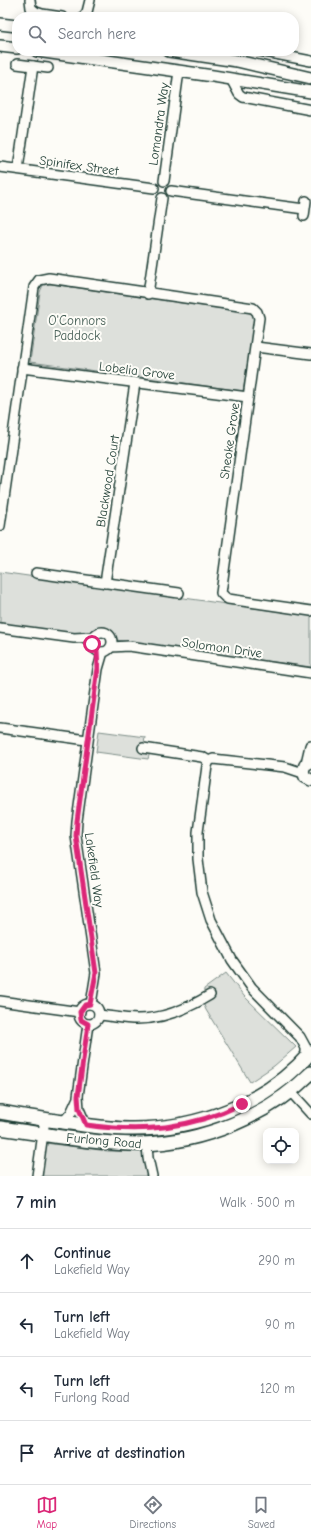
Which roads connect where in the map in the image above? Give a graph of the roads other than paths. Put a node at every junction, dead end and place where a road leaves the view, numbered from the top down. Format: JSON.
{"nodes":[{"id":1,"x":30,"y":0,"type":"edge"},
{"id":2,"x":90,"y":0,"type":"edge"},
{"id":3,"x":36,"y":12,"type":"edge"},
{"id":4,"x":87,"y":12,"type":"edge"},
{"id":5,"x":0,"y":24,"type":"edge"},
{"id":6,"x":12,"y":25,"type":"edge"},
{"id":7,"x":0,"y":46,"type":"edge"},
{"id":8,"x":12,"y":47,"type":"edge"},
{"id":9,"x":72,"y":56,"type":"edge"},
{"id":10,"x":182,"y":56,"type":"edge"},
{"id":11,"x":204,"y":56,"type":"edge"},
{"id":12,"x":286,"y":56,"type":"edge"},
{"id":13,"x":311,"y":61,"type":"edge"},
{"id":14,"x":17,"y":64,"type":"dead end"},
{"id":15,"x":33,"y":66,"type":"junction"},
{"id":16,"x":48,"y":68,"type":"dead end"},
{"id":17,"x":179,"y":71,"type":"junction"},
{"id":18,"x":311,"y":78,"type":"edge"},
{"id":19,"x":231,"y":79,"type":"junction"},
{"id":20,"x":311,"y":92,"type":"edge"},
{"id":21,"x":311,"y":110,"type":"edge"},
{"id":22,"x":0,"y":167,"type":"edge"},
{"id":23,"x":18,"y":169,"type":"junction"},
{"id":24,"x":164,"y":181,"type":"junction"},
{"id":25,"x":154,"y":188,"type":"junction"},
{"id":26,"x":171,"y":191,"type":"junction"},
{"id":27,"x":162,"y":198,"type":"junction"},
{"id":28,"x":305,"y":209,"type":"dead end"},
{"id":29,"x":148,"y":294,"type":"junction"},
{"id":30,"x":256,"y":347,"type":"junction"},
{"id":31,"x":311,"y":354,"type":"edge"},
{"id":32,"x":22,"y":368,"type":"junction"},
{"id":33,"x":135,"y":383,"type":"junction"},
{"id":34,"x":248,"y":397,"type":"junction"},
{"id":35,"x":0,"y":526,"type":"edge"},
{"id":36,"x":36,"y":573,"type":"dead end"},
{"id":37,"x":105,"y":583,"type":"junction"},
{"id":38,"x":179,"y":593,"type":"dead end"},
{"id":39,"x":311,"y":610,"type":"edge"},
{"id":40,"x":0,"y":628,"type":"edge"},
{"id":41,"x":101,"y":645,"type":"junction"},
{"id":42,"x":311,"y":673,"type":"edge"},
{"id":43,"x":0,"y":728,"type":"edge"},
{"id":44,"x":88,"y":740,"type":"junction"},
{"id":45,"x":311,"y":746,"type":"edge"},
{"id":46,"x":143,"y":748,"type":"dead end"},
{"id":47,"x":209,"y":761,"type":"junction"},
{"id":48,"x":307,"y":771,"type":"edge"},
{"id":49,"x":311,"y":789,"type":"edge"},
{"id":50,"x":210,"y":994,"type":"dead end"},
{"id":51,"x":0,"y":1001,"type":"edge"},
{"id":52,"x":90,"y":1004,"type":"junction"},
{"id":53,"x":80,"y":1012,"type":"junction"},
{"id":54,"x":99,"y":1015,"type":"junction"},
{"id":55,"x":88,"y":1024,"type":"junction"},
{"id":56,"x":300,"y":1037,"type":"junction"},
{"id":57,"x":311,"y":1040,"type":"edge"},
{"id":58,"x":309,"y":1055,"type":"edge"},
{"id":59,"x":311,"y":1073,"type":"edge"},
{"id":60,"x":280,"y":1081,"type":"junction"},
{"id":61,"x":290,"y":1091,"type":"junction"},
{"id":62,"x":78,"y":1096,"type":"junction"},
{"id":63,"x":0,"y":1112,"type":"edge"},
{"id":64,"x":311,"y":1114,"type":"edge"},
{"id":65,"x":45,"y":1119,"type":"junction"},
{"id":66,"x":63,"y":1122,"type":"junction"},
{"id":67,"x":86,"y":1125,"type":"junction"},
{"id":68,"x":0,"y":1128,"type":"edge"},
{"id":69,"x":43,"y":1134,"type":"junction"},
{"id":70,"x":148,"y":1144,"type":"junction"},
{"id":71,"x":37,"y":1176,"type":"edge"},
{"id":72,"x":152,"y":1176,"type":"edge"}],
"edges":[{"from":1,"to":3,"type":"street"},
{"from":2,"to":4,"type":"street"},
{"from":5,"to":6,"type":"street"},
{"from":7,"to":8,"type":"street"},
{"from":9,"to":17,"type":"street"},
{"from":10,"to":17,"type":"street"},
{"from":11,"to":18,"type":"street"},
{"from":12,"to":13,"type":"street"},
{"from":14,"to":15,"type":"street"},
{"from":15,"to":16,"type":"street"},
{"from":15,"to":23,"type":"street"},
{"from":17,"to":19,"type":"street"},
{"from":17,"to":24,"type":"street","name":"Lomandra Way"},
{"from":19,"to":20,"type":"street"},
{"from":19,"to":21,"type":"street"},
{"from":22,"to":23,"type":"street","name":"Spinifex Street"},
{"from":23,"to":25,"type":"street","name":"Spinifex Street"},
{"from":24,"to":25,"type":"street"},
{"from":24,"to":26,"type":"street"},
{"from":25,"to":27,"type":"street"},
{"from":26,"to":27,"type":"street"},
{"from":26,"to":28,"type":"street"},
{"from":27,"to":29,"type":"street"},
{"from":29,"to":30,"type":"street","name":"Sheoke Grove"},
{"from":29,"to":32,"type":"street","name":"Sheoke Grove"},
{"from":30,"to":31,"type":"street"},
{"from":30,"to":34,"type":"street","name":"Sheoke Grove"},
{"from":32,"to":33,"type":"street","name":"Lobelia Grove"},
{"from":32,"to":35,"type":"street","name":"Sheoke Grove"},
{"from":33,"to":34,"type":"street","name":"Lobelia Grove"},
{"from":33,"to":37,"type":"street","name":"Blackwood Court"},
{"from":34,"to":39,"type":"street","name":"Sheoke Grove"},
{"from":36,"to":37,"type":"street"},
{"from":37,"to":38,"type":"street"},
{"from":40,"to":41,"type":"street","name":"Solomon Drive"},
{"from":41,"to":42,"type":"street","name":"Solomon Drive"},
{"from":41,"to":44,"type":"street","name":"Lakefield Way"},
{"from":43,"to":44,"type":"street"},
{"from":44,"to":52,"type":"street","name":"Lakefield Way"},
{"from":45,"to":48,"type":"street"},
{"from":46,"to":47,"type":"street"},
{"from":47,"to":48,"type":"street"},
{"from":47,"to":56,"type":"street"},
{"from":48,"to":49,"type":"street"},
{"from":50,"to":54,"type":"street"},
{"from":51,"to":53,"type":"street"},
{"from":52,"to":53,"type":"street"},
{"from":52,"to":54,"type":"street"},
{"from":53,"to":55,"type":"street"},
{"from":54,"to":55,"type":"street"},
{"from":55,"to":62,"type":"street"},
{"from":56,"to":57,"type":"street"},
{"from":56,"to":58,"type":"street"},
{"from":58,"to":60,"type":"main road","name":"Furlong Road"},
{"from":59,"to":61,"type":"main road","name":"Furlong Road"},
{"from":60,"to":61,"type":"main road"},
{"from":60,"to":67,"type":"main road","name":"Furlong Road"},
{"from":61,"to":64,"type":"street"},
{"from":61,"to":70,"type":"main road","name":"Furlong Road"},
{"from":62,"to":66,"type":"street"},
{"from":62,"to":67,"type":"street"},
{"from":63,"to":65,"type":"main road","name":"Furlong Road"},
{"from":65,"to":66,"type":"main road","name":"Furlong Road"},
{"from":65,"to":69,"type":"street"},
{"from":66,"to":67,"type":"main road","name":"Furlong Road"},
{"from":68,"to":69,"type":"main road","name":"Furlong Road"},
{"from":69,"to":70,"type":"main road","name":"Furlong Road"},
{"from":69,"to":71,"type":"street"},
{"from":70,"to":72,"type":"street"}]}
